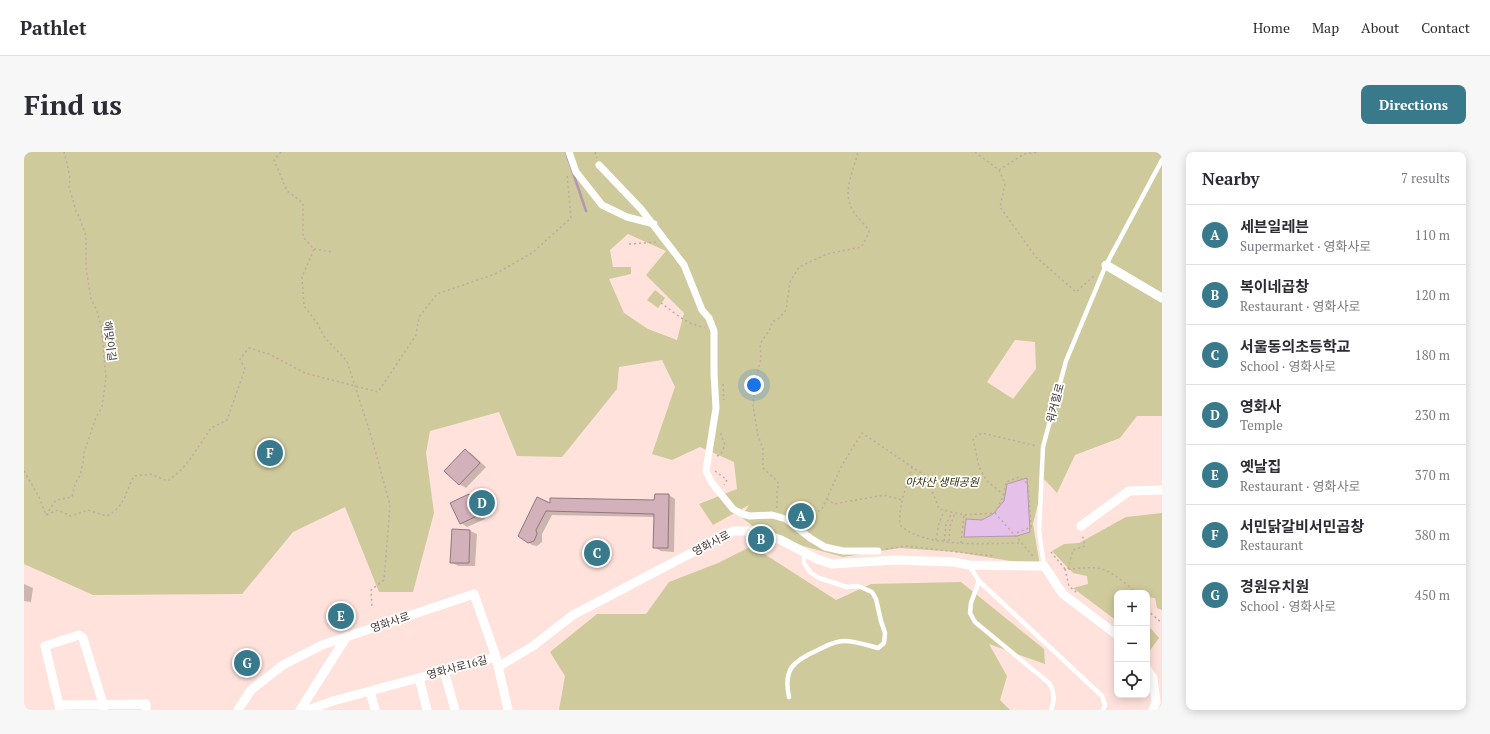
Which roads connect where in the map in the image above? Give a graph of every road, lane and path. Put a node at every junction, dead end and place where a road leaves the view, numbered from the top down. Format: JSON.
{"nodes":[{"id":1,"x":64,"y":152,"type":"edge"},
{"id":2,"x":281,"y":152,"type":"edge"},
{"id":3,"x":570,"y":152,"type":"edge"},
{"id":4,"x":858,"y":152,"type":"edge"},
{"id":5,"x":976,"y":152,"type":"edge"},
{"id":6,"x":1039,"y":152,"type":"edge"},
{"id":7,"x":1162,"y":160,"type":"edge"},
{"id":8,"x":599,"y":165,"type":"dead end"},
{"id":9,"x":566,"y":170,"type":"dead end"},
{"id":10,"x":999,"y":170,"type":"junction"},
{"id":11,"x":654,"y":224,"type":"junction"},
{"id":12,"x":665,"y":241,"type":"junction"},
{"id":13,"x":629,"y":244,"type":"dead end"},
{"id":14,"x":314,"y":249,"type":"junction"},
{"id":15,"x":333,"y":252,"type":"dead end"},
{"id":16,"x":1106,"y":265,"type":"junction"},
{"id":17,"x":1162,"y":298,"type":"edge"},
{"id":18,"x":661,"y":303,"type":"dead end"},
{"id":19,"x":713,"y":327,"type":"junction"},
{"id":20,"x":714,"y":374,"type":"junction"},
{"id":21,"x":354,"y":387,"type":"junction"},
{"id":22,"x":724,"y":401,"type":"dead end"},
{"id":23,"x":719,"y":429,"type":"dead end"},
{"id":24,"x":1043,"y":447,"type":"junction"},
{"id":25,"x":714,"y":457,"type":"dead end"},
{"id":26,"x":912,"y":467,"type":"junction"},
{"id":27,"x":713,"y":468,"type":"dead end"},
{"id":28,"x":24,"y":471,"type":"edge"},
{"id":29,"x":1162,"y":490,"type":"edge"},
{"id":30,"x":720,"y":494,"type":"junction"},
{"id":31,"x":1004,"y":495,"type":"junction"},
{"id":32,"x":827,"y":499,"type":"junction"},
{"id":33,"x":902,"y":500,"type":"junction"},
{"id":34,"x":945,"y":510,"type":"junction"},
{"id":35,"x":952,"y":512,"type":"junction"},
{"id":36,"x":995,"y":512,"type":"junction"},
{"id":37,"x":955,"y":513,"type":"junction"},
{"id":38,"x":46,"y":515,"type":"junction"},
{"id":39,"x":964,"y":515,"type":"junction"},
{"id":40,"x":777,"y":516,"type":"junction"},
{"id":41,"x":794,"y":526,"type":"junction"},
{"id":42,"x":1081,"y":526,"type":"joint"},
{"id":43,"x":1014,"y":534,"type":"junction"},
{"id":44,"x":936,"y":540,"type":"junction"},
{"id":45,"x":944,"y":541,"type":"junction"},
{"id":46,"x":949,"y":542,"type":"junction"},
{"id":47,"x":961,"y":543,"type":"junction"},
{"id":48,"x":1022,"y":543,"type":"junction"},
{"id":49,"x":878,"y":551,"type":"joint"},
{"id":50,"x":804,"y":552,"type":"junction"},
{"id":51,"x":1051,"y":552,"type":"dead end"},
{"id":52,"x":999,"y":556,"type":"dead end"},
{"id":53,"x":1027,"y":557,"type":"dead end"},
{"id":54,"x":969,"y":565,"type":"junction"},
{"id":55,"x":1044,"y":566,"type":"junction"},
{"id":56,"x":1065,"y":569,"type":"junction"},
{"id":57,"x":1068,"y":569,"type":"junction"},
{"id":58,"x":979,"y":580,"type":"junction"},
{"id":59,"x":1133,"y":590,"type":"edge"},
{"id":60,"x":1081,"y":596,"type":"dead end"},
{"id":61,"x":372,"y":608,"type":"dead end"},
{"id":62,"x":1150,"y":613,"type":"edge"},
{"id":63,"x":1162,"y":623,"type":"edge"},
{"id":64,"x":1114,"y":633,"type":"edge"},
{"id":65,"x":347,"y":636,"type":"junction"},
{"id":66,"x":496,"y":657,"type":"junction"},
{"id":67,"x":498,"y":667,"type":"junction"},
{"id":68,"x":444,"y":671,"type":"junction"},
{"id":69,"x":1150,"y":674,"type":"edge"},
{"id":70,"x":419,"y":678,"type":"junction"},
{"id":71,"x":370,"y":691,"type":"junction"},
{"id":72,"x":789,"y":697,"type":"dead end"},
{"id":73,"x":334,"y":706,"type":"edge"},
{"id":74,"x":103,"y":707,"type":"edge"},
{"id":75,"x":60,"y":708,"type":"edge"},
{"id":76,"x":146,"y":710,"type":"edge"},
{"id":77,"x":238,"y":710,"type":"edge"},
{"id":78,"x":300,"y":710,"type":"edge"},
{"id":79,"x":308,"y":710,"type":"edge"},
{"id":80,"x":375,"y":710,"type":"edge"},
{"id":81,"x":427,"y":710,"type":"edge"},
{"id":82,"x":455,"y":710,"type":"edge"},
{"id":83,"x":508,"y":710,"type":"edge"},
{"id":84,"x":1051,"y":710,"type":"edge"},
{"id":85,"x":1103,"y":710,"type":"edge"},
{"id":86,"x":1153,"y":710,"type":"edge"}],
"edges":[{"from":1,"to":38,"type":"path","name":"해맞이길"},
{"from":2,"to":14,"type":"path"},
{"from":3,"to":11,"type":"street"},
{"from":4,"to":40,"type":"path"},
{"from":5,"to":10,"type":"path"},
{"from":6,"to":10,"type":"path"},
{"from":7,"to":16,"type":"lane","name":"워커힐로"},
{"from":8,"to":11,"type":"street"},
{"from":9,"to":21,"type":"path"},
{"from":10,"to":16,"type":"path"},
{"from":11,"to":12,"type":"street"},
{"from":12,"to":13,"type":"path"},
{"from":12,"to":19,"type":"street"},
{"from":14,"to":15,"type":"path"},
{"from":14,"to":21,"type":"path"},
{"from":16,"to":17,"type":"street"},
{"from":16,"to":24,"type":"lane","name":"워커힐로"},
{"from":18,"to":19,"type":"path"},
{"from":19,"to":20,"type":"street"},
{"from":20,"to":22,"type":"path"},
{"from":20,"to":30,"type":"street"},
{"from":21,"to":38,"type":"path"},
{"from":21,"to":61,"type":"path"},
{"from":23,"to":25,"type":"path"},
{"from":24,"to":31,"type":"path"},
{"from":24,"to":55,"type":"lane","name":"워커힐로"},
{"from":26,"to":32,"type":"path"},
{"from":26,"to":33,"type":"path"},
{"from":26,"to":34,"type":"path"},
{"from":27,"to":30,"type":"path"},
{"from":28,"to":38,"type":"path"},
{"from":29,"to":42,"type":"street"},
{"from":30,"to":40,"type":"street"},
{"from":31,"to":36,"type":"path"},
{"from":31,"to":43,"type":"path"},
{"from":32,"to":33,"type":"path"},
{"from":32,"to":41,"type":"path"},
{"from":33,"to":44,"type":"path"},
{"from":34,"to":35,"type":"path"},
{"from":34,"to":44,"type":"path"},
{"from":35,"to":37,"type":"path"},
{"from":35,"to":45,"type":"path"},
{"from":36,"to":39,"type":"path"},
{"from":36,"to":43,"type":"path"},
{"from":37,"to":39,"type":"path"},
{"from":37,"to":46,"type":"path"},
{"from":39,"to":47,"type":"path"},
{"from":40,"to":41,"type":"street"},
{"from":41,"to":49,"type":"street"},
{"from":42,"to":57,"type":"path"},
{"from":43,"to":48,"type":"path"},
{"from":44,"to":45,"type":"path"},
{"from":45,"to":46,"type":"path"},
{"from":46,"to":47,"type":"path"},
{"from":47,"to":48,"type":"path"},
{"from":48,"to":53,"type":"path"},
{"from":49,"to":52,"type":"path"},
{"from":50,"to":54,"type":"street","name":"영화사로"},
{"from":50,"to":67,"type":"street","name":"영화사로"},
{"from":50,"to":72,"type":"lane"},
{"from":51,"to":56,"type":"path"},
{"from":54,"to":55,"type":"street","name":"영화사로"},
{"from":54,"to":58,"type":"lane"},
{"from":55,"to":64,"type":"street","name":"워커힐로"},
{"from":56,"to":57,"type":"path"},
{"from":56,"to":60,"type":"path"},
{"from":57,"to":59,"type":"path"},
{"from":58,"to":84,"type":"lane"},
{"from":58,"to":85,"type":"lane"},
{"from":62,"to":63,"type":"path"},
{"from":65,"to":66,"type":"street","name":"영화사로"},
{"from":65,"to":77,"type":"street","name":"영화사로"},
{"from":65,"to":78,"type":"street"},
{"from":66,"to":67,"type":"street"},
{"from":66,"to":68,"type":"street","name":"영화사로16길"},
{"from":67,"to":83,"type":"street"},
{"from":68,"to":70,"type":"street","name":"영화사로16길"},
{"from":68,"to":82,"type":"street"},
{"from":69,"to":86,"type":"street"},
{"from":70,"to":71,"type":"street","name":"영화사로16길"},
{"from":70,"to":81,"type":"street","name":"영화사로16길"},
{"from":71,"to":73,"type":"street","name":"영화사로16길"},
{"from":71,"to":80,"type":"street"},
{"from":73,"to":79,"type":"street","name":"영화사로16길"},
{"from":74,"to":75,"type":"street"},
{"from":74,"to":75,"type":"street"},
{"from":74,"to":76,"type":"street"}]}
